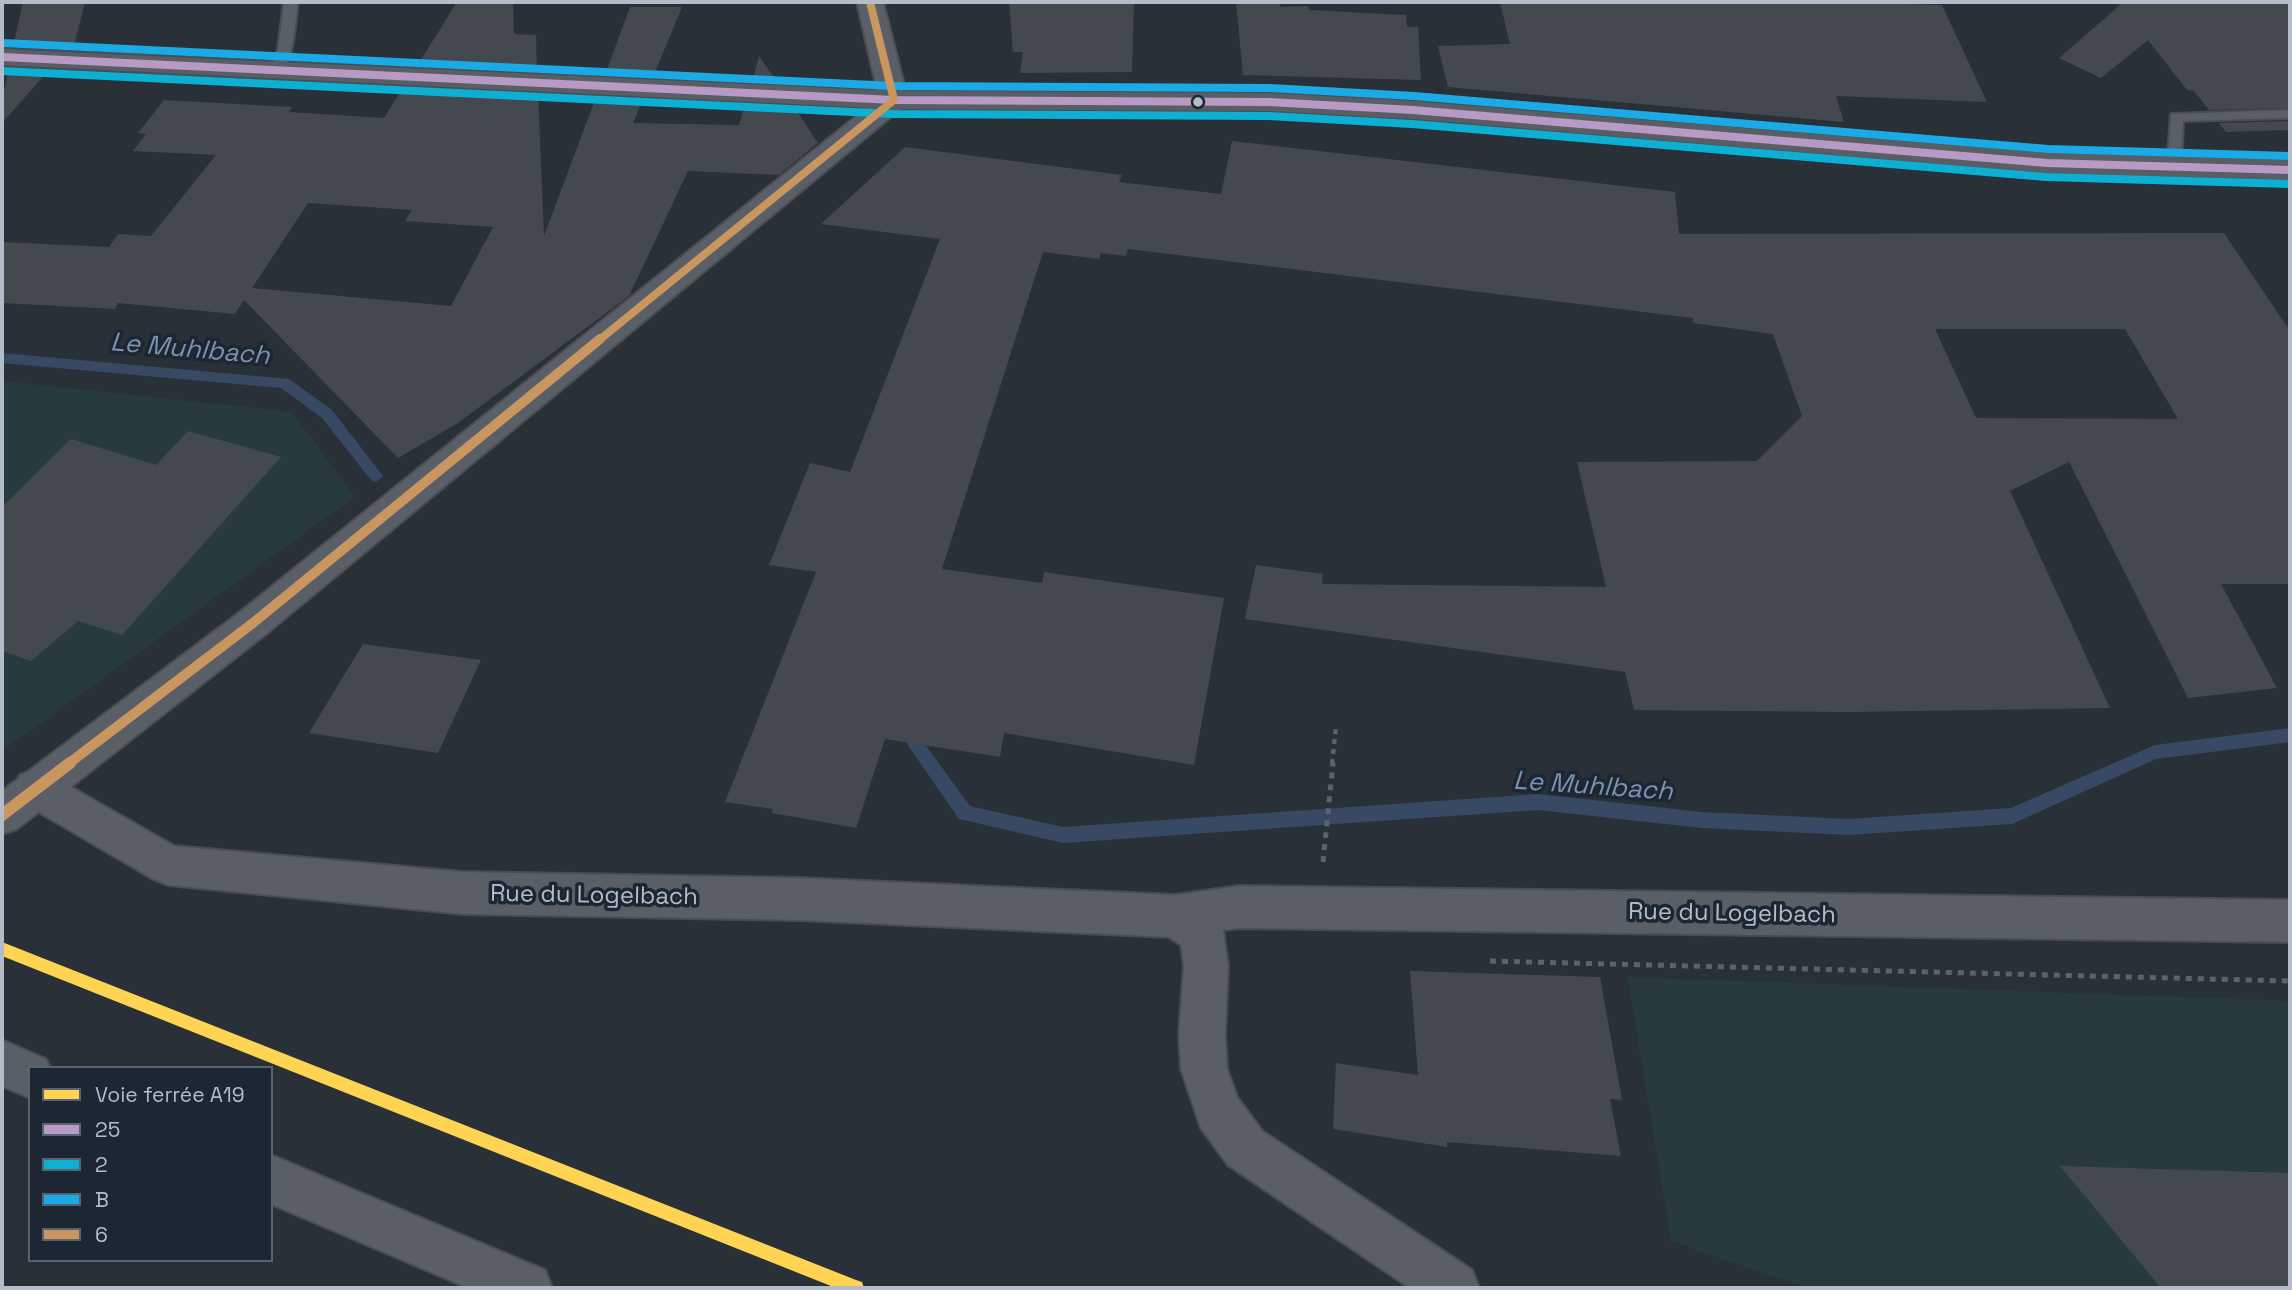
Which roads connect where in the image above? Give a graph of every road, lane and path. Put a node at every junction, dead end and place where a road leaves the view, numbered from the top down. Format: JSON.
{"nodes":[{"id":1,"x":291,"y":2,"type":"edge"},
{"id":2,"x":870,"y":2,"type":"edge"},
{"id":3,"x":2,"y":57,"type":"edge"},
{"id":4,"x":276,"y":72,"type":"junction"},
{"id":5,"x":894,"y":100,"type":"junction"},
{"id":6,"x":2290,"y":114,"type":"edge"},
{"id":7,"x":2174,"y":168,"type":"junction"},
{"id":8,"x":2290,"y":170,"type":"edge"},
{"id":9,"x":1336,"y":727,"type":"dead end"},
{"id":10,"x":36,"y":788,"type":"junction"},
{"id":11,"x":2,"y":815,"type":"edge"},
{"id":12,"x":1322,"y":863,"type":"dead end"},
{"id":13,"x":1175,"y":916,"type":"junction"},
{"id":14,"x":2290,"y":921,"type":"edge"},
{"id":15,"x":1488,"y":961,"type":"dead end"},
{"id":16,"x":2290,"y":981,"type":"edge"},
{"id":17,"x":2,"y":1063,"type":"edge"},
{"id":18,"x":28,"y":1074,"type":"edge"},
{"id":19,"x":273,"y":1180,"type":"edge"},
{"id":20,"x":527,"y":1288,"type":"edge"},
{"id":21,"x":1454,"y":1288,"type":"edge"}],
"edges":[{"from":1,"to":4,"type":"lane"},
{"from":2,"to":5,"type":"street"},
{"from":3,"to":4,"type":"main road"},
{"from":4,"to":5,"type":"main road"},
{"from":5,"to":7,"type":"main road"},
{"from":5,"to":10,"type":"street"},
{"from":6,"to":7,"type":"lane"},
{"from":7,"to":8,"type":"main road"},
{"from":9,"to":12,"type":"path"},
{"from":10,"to":11,"type":"street"},
{"from":10,"to":13,"type":"street","name":"Rue du Logelbach"},
{"from":13,"to":14,"type":"street","name":"Rue du Logelbach"},
{"from":13,"to":21,"type":"street"},
{"from":15,"to":16,"type":"path"},
{"from":17,"to":18,"type":"street"},
{"from":19,"to":20,"type":"street"}]}
